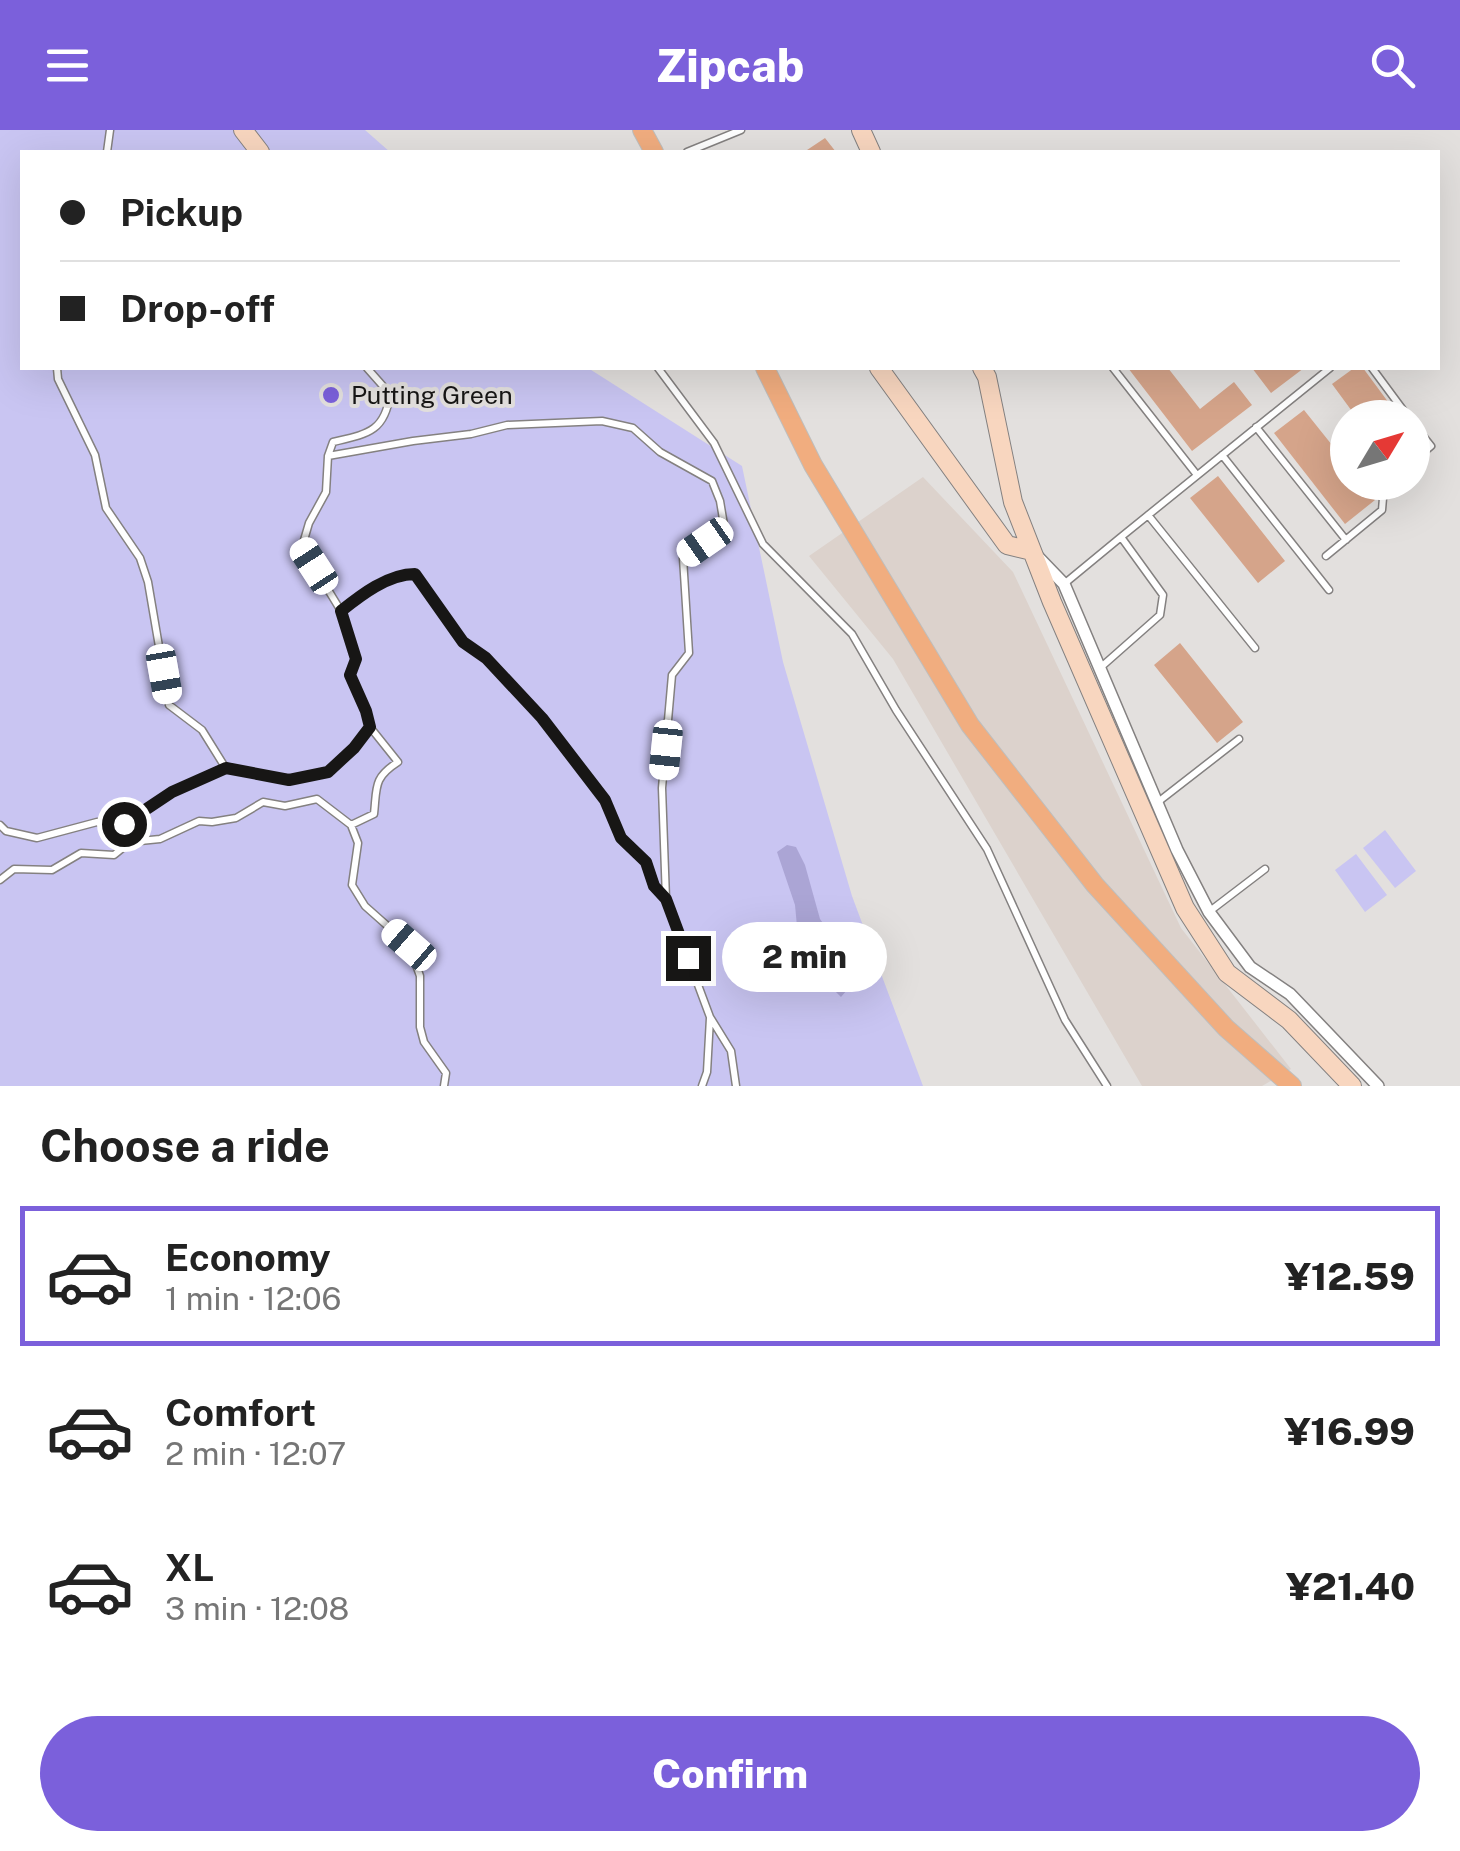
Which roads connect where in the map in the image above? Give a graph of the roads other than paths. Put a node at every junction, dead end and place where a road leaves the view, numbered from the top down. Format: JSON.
{"nodes":[{"id":1,"x":242,"y":130,"type":"edge"},
{"id":2,"x":742,"y":130,"type":"edge"},
{"id":3,"x":258,"y":150,"type":"edge"},
{"id":4,"x":693,"y":150,"type":"edge"},
{"id":5,"x":57,"y":370,"type":"edge"},
{"id":6,"x":369,"y":370,"type":"edge"},
{"id":7,"x":660,"y":370,"type":"edge"},
{"id":8,"x":766,"y":370,"type":"edge"},
{"id":9,"x":881,"y":370,"type":"edge"},
{"id":10,"x":983,"y":370,"type":"edge"},
{"id":11,"x":1115,"y":370,"type":"edge"},
{"id":12,"x":1327,"y":370,"type":"edge"},
{"id":13,"x":1374,"y":370,"type":"edge"},
{"id":14,"x":1396,"y":400,"type":"edge"},
{"id":15,"x":1256,"y":427,"type":"junction"},
{"id":16,"x":1222,"y":455,"type":"junction"},
{"id":17,"x":328,"y":456,"type":"junction"},
{"id":18,"x":1197,"y":475,"type":"junction"},
{"id":19,"x":1383,"y":500,"type":"edge"},
{"id":20,"x":1148,"y":515,"type":"junction"},
{"id":21,"x":1121,"y":537,"type":"junction"},
{"id":22,"x":1346,"y":540,"type":"junction"},
{"id":23,"x":1032,"y":551,"type":"junction"},
{"id":24,"x":1326,"y":556,"type":"dead end"},
{"id":25,"x":1064,"y":584,"type":"junction"},
{"id":26,"x":1329,"y":590,"type":"dead end"},
{"id":27,"x":341,"y":611,"type":"junction"},
{"id":28,"x":1255,"y":648,"type":"dead end"},
{"id":29,"x":1100,"y":668,"type":"junction"},
{"id":30,"x":370,"y":727,"type":"junction"},
{"id":31,"x":1239,"y":738,"type":"dead end"},
{"id":32,"x":226,"y":768,"type":"junction"},
{"id":33,"x":1157,"y":803,"type":"junction"},
{"id":34,"x":124,"y":824,"type":"junction"},
{"id":35,"x":0,"y":825,"type":"edge"},
{"id":36,"x":351,"y":825,"type":"junction"},
{"id":37,"x":130,"y":842,"type":"junction"},
{"id":38,"x":1265,"y":869,"type":"dead end"},
{"id":39,"x":0,"y":880,"type":"edge"},
{"id":40,"x":666,"y":899,"type":"junction"},
{"id":41,"x":1210,"y":912,"type":"junction"},
{"id":42,"x":710,"y":1017,"type":"junction"},
{"id":43,"x":444,"y":1086,"type":"edge"},
{"id":44,"x":702,"y":1086,"type":"edge"},
{"id":45,"x":736,"y":1086,"type":"edge"},
{"id":46,"x":1107,"y":1086,"type":"edge"},
{"id":47,"x":1292,"y":1086,"type":"edge"},
{"id":48,"x":1352,"y":1086,"type":"edge"},
{"id":49,"x":1378,"y":1086,"type":"edge"}],
"edges":[{"from":1,"to":3,"type":"street"},
{"from":2,"to":4,"type":"lane"},
{"from":5,"to":32,"type":"lane"},
{"from":6,"to":17,"type":"lane"},
{"from":7,"to":46,"type":"lane"},
{"from":8,"to":47,"type":"main road"},
{"from":9,"to":23,"type":"street"},
{"from":10,"to":23,"type":"street"},
{"from":11,"to":18,"type":"lane"},
{"from":12,"to":15,"type":"lane"},
{"from":13,"to":14,"type":"lane"},
{"from":15,"to":16,"type":"lane"},
{"from":15,"to":22,"type":"lane"},
{"from":16,"to":18,"type":"lane"},
{"from":16,"to":26,"type":"lane"},
{"from":17,"to":27,"type":"lane"},
{"from":17,"to":40,"type":"lane"},
{"from":18,"to":20,"type":"lane"},
{"from":19,"to":22,"type":"lane"},
{"from":20,"to":21,"type":"lane"},
{"from":20,"to":28,"type":"lane"},
{"from":21,"to":25,"type":"lane"},
{"from":21,"to":29,"type":"lane"},
{"from":22,"to":24,"type":"lane"},
{"from":23,"to":25,"type":"street"},
{"from":23,"to":48,"type":"street"},
{"from":25,"to":29,"type":"street"},
{"from":27,"to":30,"type":"lane"},
{"from":27,"to":40,"type":"lane"},
{"from":29,"to":33,"type":"street"},
{"from":30,"to":32,"type":"lane"},
{"from":30,"to":36,"type":"lane"},
{"from":31,"to":33,"type":"lane"},
{"from":32,"to":34,"type":"lane"},
{"from":33,"to":41,"type":"street"},
{"from":34,"to":35,"type":"lane"},
{"from":34,"to":37,"type":"lane"},
{"from":36,"to":37,"type":"lane"},
{"from":36,"to":43,"type":"lane"},
{"from":37,"to":39,"type":"lane"},
{"from":38,"to":41,"type":"lane"},
{"from":40,"to":42,"type":"lane"},
{"from":41,"to":49,"type":"street"},
{"from":42,"to":44,"type":"lane"},
{"from":42,"to":45,"type":"lane"}]}
